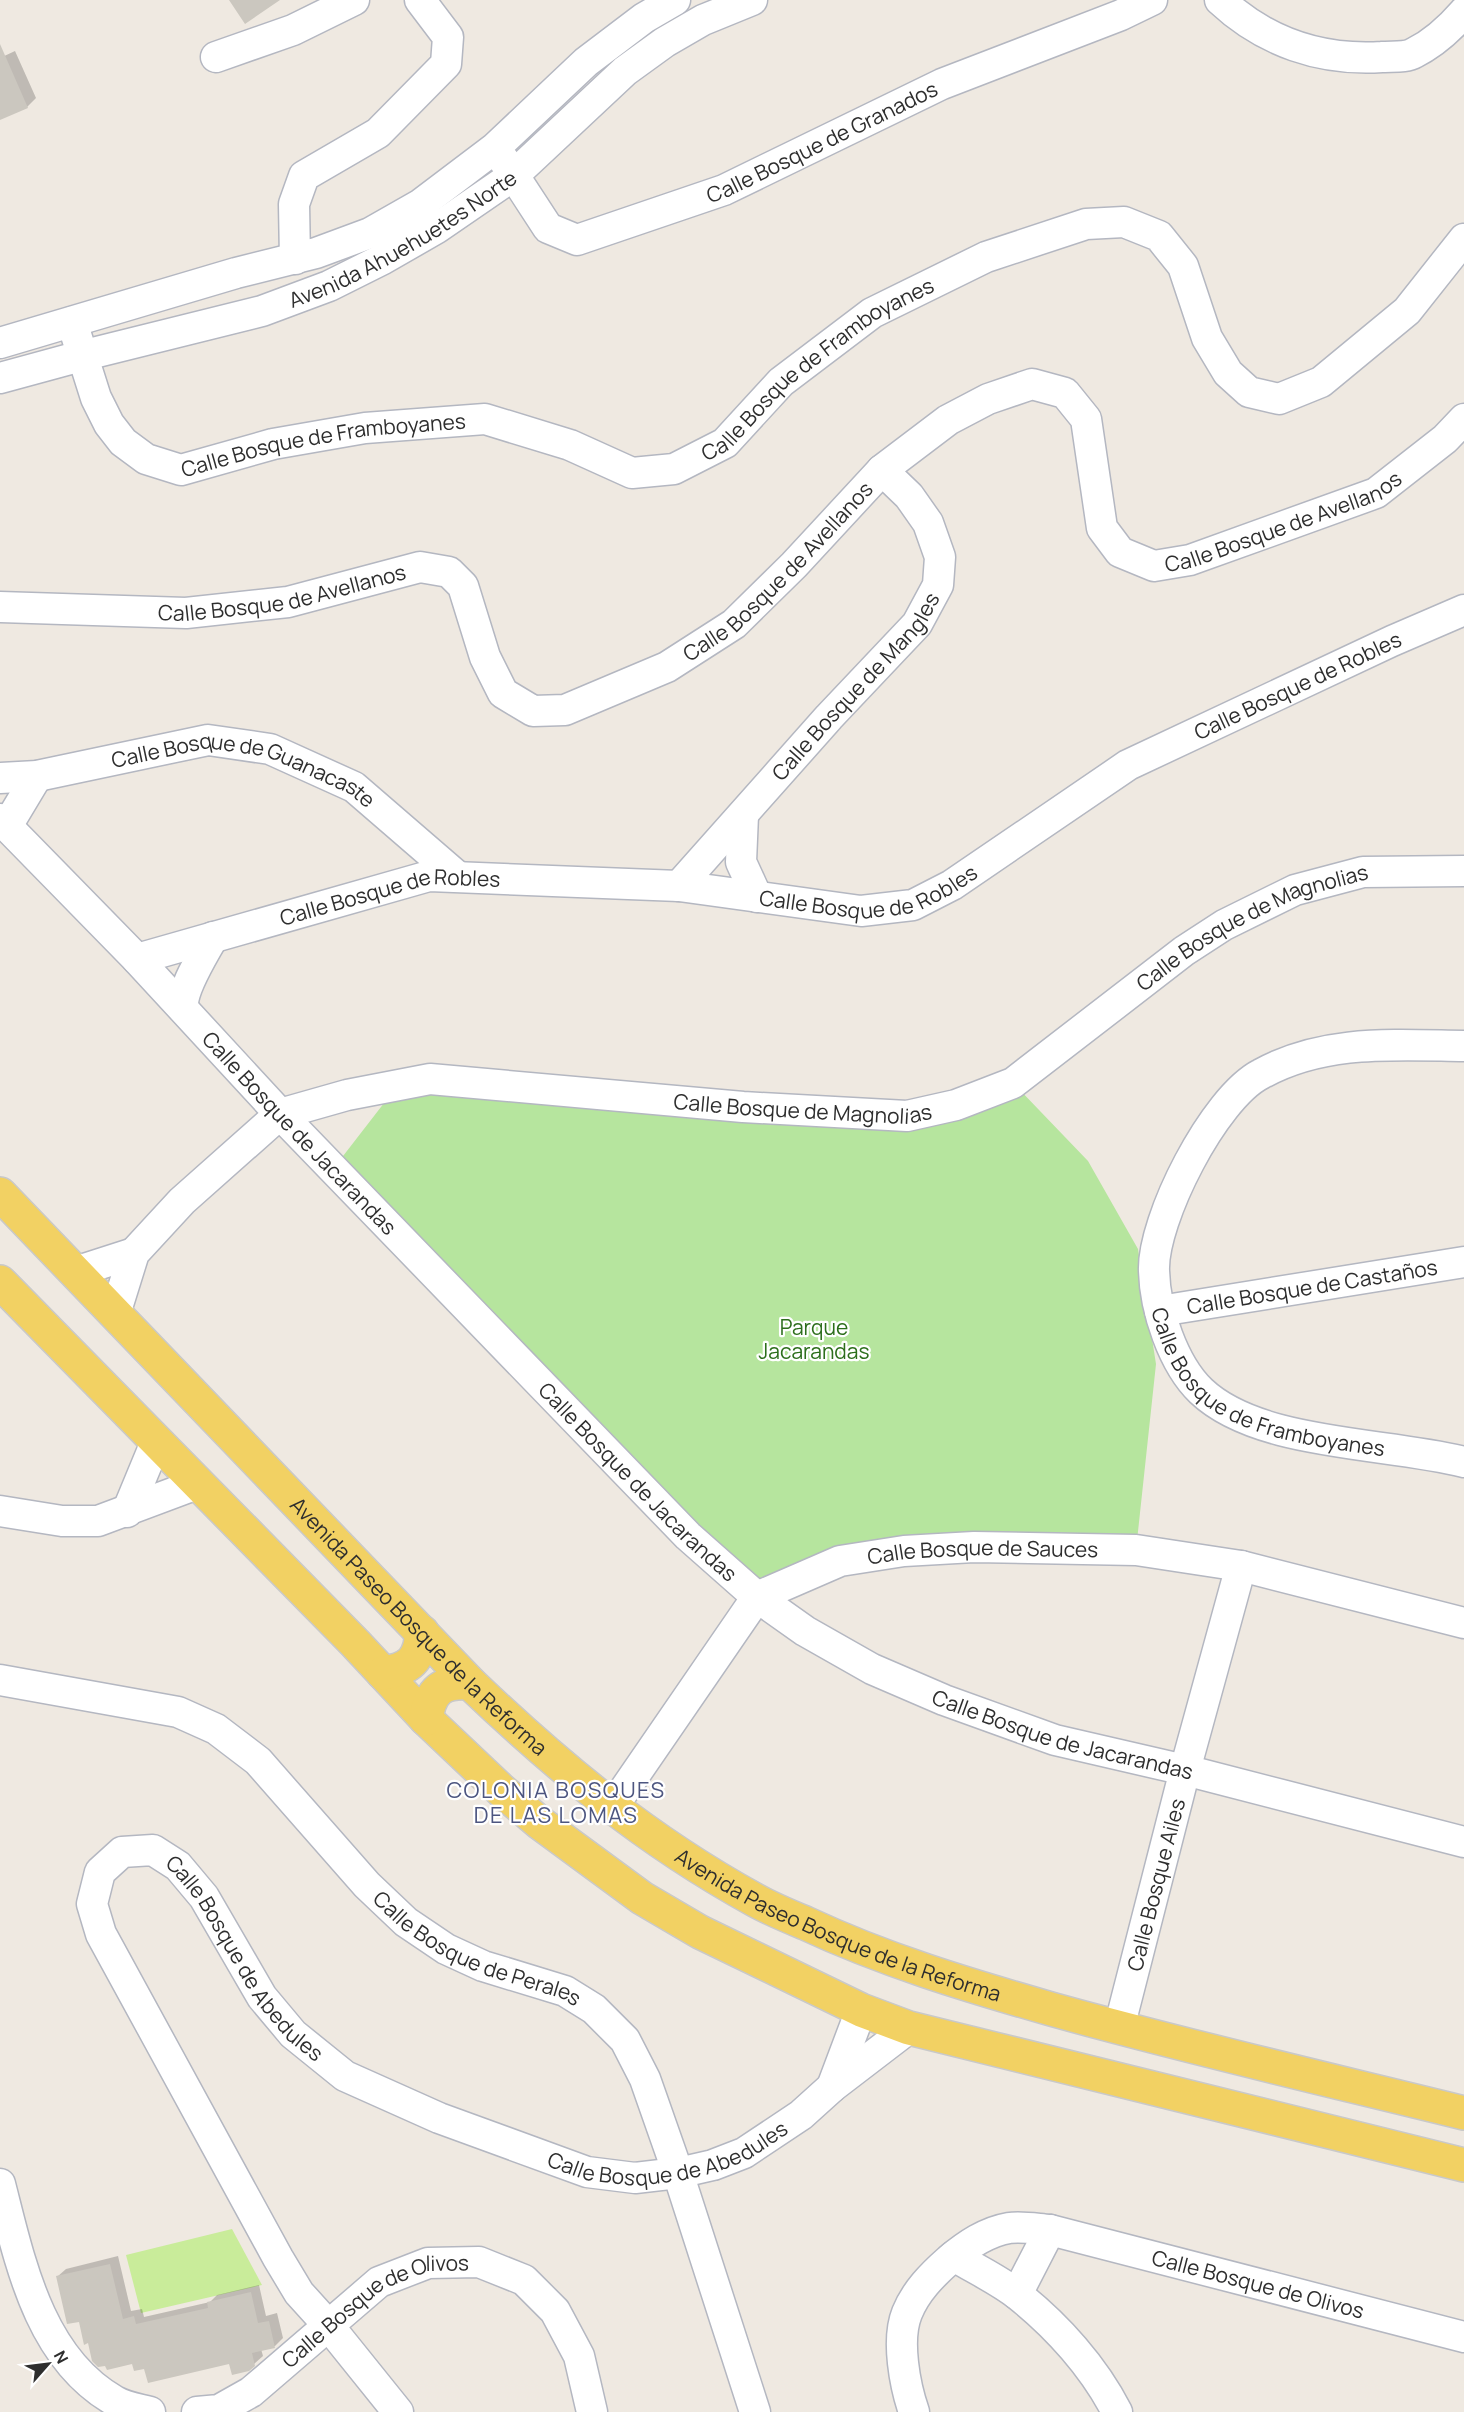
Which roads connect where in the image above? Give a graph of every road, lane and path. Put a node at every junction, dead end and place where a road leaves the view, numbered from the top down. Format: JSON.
{"nodes":[{"id":1,"x":354,"y":0,"type":"edge"},
{"id":2,"x":420,"y":0,"type":"edge"},
{"id":3,"x":675,"y":0,"type":"edge"},
{"id":4,"x":752,"y":0,"type":"edge"},
{"id":5,"x":1152,"y":0,"type":"edge"},
{"id":6,"x":1220,"y":0,"type":"edge"},
{"id":7,"x":1464,"y":12,"type":"edge"},
{"id":8,"x":216,"y":57,"type":"dead end"},
{"id":9,"x":495,"y":148,"type":"junction"},
{"id":10,"x":514,"y":175,"type":"junction"},
{"id":11,"x":1464,"y":239,"type":"edge"},
{"id":12,"x":295,"y":259,"type":"junction"},
{"id":13,"x":72,"y":322,"type":"junction"},
{"id":14,"x":0,"y":343,"type":"edge"},
{"id":15,"x":81,"y":356,"type":"junction"},
{"id":16,"x":0,"y":378,"type":"edge"},
{"id":17,"x":1464,"y":420,"type":"edge"},
{"id":18,"x":882,"y":470,"type":"junction"},
{"id":19,"x":0,"y":607,"type":"edge"},
{"id":20,"x":1464,"y":610,"type":"edge"},
{"id":21,"x":37,"y":776,"type":"junction"},
{"id":22,"x":0,"y":778,"type":"edge"},
{"id":23,"x":743,"y":815,"type":"junction"},
{"id":24,"x":3,"y":822,"type":"edge"},
{"id":25,"x":406,"y":832,"type":"junction"},
{"id":26,"x":1464,"y":871,"type":"edge"},
{"id":27,"x":457,"y":876,"type":"junction"},
{"id":28,"x":399,"y":884,"type":"junction"},
{"id":29,"x":680,"y":886,"type":"junction"},
{"id":30,"x":757,"y":897,"type":"junction"},
{"id":31,"x":213,"y":937,"type":"junction"},
{"id":32,"x":137,"y":959,"type":"junction"},
{"id":33,"x":183,"y":1008,"type":"junction"},
{"id":34,"x":1464,"y":1046,"type":"edge"},
{"id":35,"x":280,"y":1114,"type":"junction"},
{"id":36,"x":0,"y":1194,"type":"edge"},
{"id":37,"x":134,"y":1253,"type":"junction"},
{"id":38,"x":1464,"y":1262,"type":"edge"},
{"id":39,"x":75,"y":1272,"type":"junction"},
{"id":40,"x":0,"y":1282,"type":"edge"},
{"id":41,"x":1160,"y":1311,"type":"junction"},
{"id":42,"x":115,"y":1314,"type":"junction"},
{"id":43,"x":156,"y":1442,"type":"junction"},
{"id":44,"x":1464,"y":1462,"type":"edge"},
{"id":45,"x":197,"y":1484,"type":"junction"},
{"id":46,"x":0,"y":1510,"type":"edge"},
{"id":47,"x":127,"y":1512,"type":"junction"},
{"id":48,"x":1241,"y":1566,"type":"junction"},
{"id":49,"x":757,"y":1598,"type":"junction"},
{"id":50,"x":1464,"y":1623,"type":"edge"},
{"id":51,"x":422,"y":1632,"type":"junction"},
{"id":52,"x":383,"y":1673,"type":"junction"},
{"id":53,"x":0,"y":1680,"type":"edge"},
{"id":54,"x":470,"y":1683,"type":"junction"},
{"id":55,"x":426,"y":1719,"type":"junction"},
{"id":56,"x":1185,"y":1770,"type":"junction"},
{"id":57,"x":612,"y":1808,"type":"junction"},
{"id":58,"x":1464,"y":1842,"type":"edge"},
{"id":59,"x":861,"y":2010,"type":"junction"},
{"id":60,"x":909,"y":2028,"type":"junction"},
{"id":61,"x":1119,"y":2028,"type":"junction"},
{"id":62,"x":832,"y":2087,"type":"junction"},
{"id":63,"x":1464,"y":2113,"type":"edge"},
{"id":64,"x":1464,"y":2165,"type":"edge"},
{"id":65,"x":678,"y":2173,"type":"junction"},
{"id":66,"x":0,"y":2184,"type":"edge"},
{"id":67,"x":1050,"y":2230,"type":"junction"},
{"id":68,"x":954,"y":2256,"type":"junction"},
{"id":69,"x":1017,"y":2294,"type":"junction"},
{"id":70,"x":328,"y":2325,"type":"junction"},
{"id":71,"x":1464,"y":2337,"type":"edge"},
{"id":72,"x":150,"y":2412,"type":"edge"},
{"id":73,"x":197,"y":2412,"type":"edge"},
{"id":74,"x":398,"y":2412,"type":"edge"},
{"id":75,"x":592,"y":2412,"type":"edge"},
{"id":76,"x":755,"y":2412,"type":"edge"},
{"id":77,"x":914,"y":2412,"type":"edge"},
{"id":78,"x":1117,"y":2412,"type":"edge"}],
"edges":[{"from":1,"to":8,"type":"street"},
{"from":2,"to":12,"type":"street"},
{"from":3,"to":9,"type":"street","name":"Avenida Ahuehuetes Norte"},
{"from":4,"to":10,"type":"street","name":"Avenida Ahuehuetes Norte"},
{"from":5,"to":10,"type":"street","name":"Calle Bosque de Granados"},
{"from":6,"to":7,"type":"street"},
{"from":9,"to":10,"type":"street","name":"Calle Bosque de Granados"},
{"from":9,"to":12,"type":"street","name":"Avenida Ahuehuetes Norte"},
{"from":10,"to":15,"type":"street","name":"Avenida Ahuehuetes Norte"},
{"from":11,"to":15,"type":"street","name":"Calle Bosque de Framboyanes"},
{"from":12,"to":13,"type":"street","name":"Avenida Ahuehuetes Norte"},
{"from":13,"to":14,"type":"street","name":"Avenida Ahuehuetes Norte"},
{"from":13,"to":15,"type":"street","name":"Calle Bosque de Framboyanes"},
{"from":15,"to":16,"type":"street","name":"Avenida Ahuehuetes Norte"},
{"from":17,"to":18,"type":"street","name":"Calle Bosque de Avellanos"},
{"from":18,"to":19,"type":"street","name":"Calle Bosque de Avellanos"},
{"from":18,"to":23,"type":"street","name":"Calle Bosque de Mangles"},
{"from":20,"to":30,"type":"street","name":"Calle Bosque de Robles"},
{"from":21,"to":22,"type":"street","name":"Calle Bosque de Guanacaste"},
{"from":21,"to":24,"type":"street"},
{"from":21,"to":25,"type":"street","name":"Calle Bosque de Guanacaste"},
{"from":23,"to":29,"type":"street","name":"Calle Bosque de Mangles"},
{"from":23,"to":30,"type":"street"},
{"from":24,"to":32,"type":"street","name":"Calle Bosque de Jacarandas"},
{"from":25,"to":27,"type":"street","name":"Calle Bosque de Guanacaste"},
{"from":25,"to":28,"type":"street"},
{"from":26,"to":35,"type":"street","name":"Calle Bosque de Magnolias"},
{"from":27,"to":28,"type":"street","name":"Calle Bosque de Robles"},
{"from":27,"to":29,"type":"street","name":"Calle Bosque de Robles"},
{"from":28,"to":31,"type":"street","name":"Calle Bosque de Robles"},
{"from":29,"to":30,"type":"street","name":"Calle Bosque de Robles"},
{"from":31,"to":32,"type":"street","name":"Calle Bosque de Robles"},
{"from":31,"to":33,"type":"street"},
{"from":32,"to":33,"type":"street","name":"Calle Bosque de Jacarandas"},
{"from":33,"to":35,"type":"street","name":"Calle Bosque de Jacarandas"},
{"from":34,"to":41,"type":"street","name":"Calle Bosque de Framboyanes"},
{"from":35,"to":37,"type":"street","name":"Calle Bosque de Magnolias"},
{"from":35,"to":49,"type":"street","name":"Calle Bosque de Jacarandas"},
{"from":36,"to":39,"type":"main road","name":"Avenida Paseo Bosque de la Reforma"},
{"from":37,"to":39,"type":"street","name":"Calle Bosque de Magnolias"},
{"from":37,"to":42,"type":"street","name":"Calle Bosque de Magnolias"},
{"from":38,"to":41,"type":"street","name":"Calle Bosque de Castaños"},
{"from":39,"to":42,"type":"main road","name":"Avenida Paseo Bosque de la Reforma"},
{"from":40,"to":43,"type":"main road"},
{"from":41,"to":44,"type":"street","name":"Calle Bosque de Framboyanes"},
{"from":42,"to":51,"type":"main road","name":"Avenida Paseo Bosque de la Reforma"},
{"from":43,"to":45,"type":"main road"},
{"from":43,"to":47,"type":"street"},
{"from":45,"to":47,"type":"street"},
{"from":45,"to":52,"type":"main road"},
{"from":46,"to":47,"type":"street"},
{"from":48,"to":49,"type":"street","name":"Calle Bosque de Sauces"},
{"from":48,"to":50,"type":"street","name":"Calle Bosque de Sauces"},
{"from":48,"to":56,"type":"street","name":"Calle Bosque Ailes"},
{"from":49,"to":56,"type":"street","name":"Calle Bosque de Jacarandas"},
{"from":49,"to":57,"type":"street"},
{"from":51,"to":52,"type":"main road"},
{"from":51,"to":54,"type":"main road","name":"Avenida Paseo Bosque de la Reforma"},
{"from":52,"to":55,"type":"main road"},
{"from":53,"to":65,"type":"street","name":"Calle Bosque de Perales"},
{"from":54,"to":55,"type":"main road"},
{"from":54,"to":57,"type":"main road","name":"Avenida Paseo Bosque de la Reforma"},
{"from":55,"to":59,"type":"main road"},
{"from":56,"to":58,"type":"street","name":"Calle Bosque de Jacarandas"},
{"from":56,"to":61,"type":"street","name":"Calle Bosque Ailes"},
{"from":57,"to":61,"type":"main road","name":"Avenida Paseo Bosque de la Reforma"},
{"from":59,"to":60,"type":"main road"},
{"from":59,"to":62,"type":"street","name":"Calle Bosque de Abedules"},
{"from":60,"to":62,"type":"street","name":"Calle Bosque de Abedules"},
{"from":60,"to":64,"type":"main road"},
{"from":61,"to":63,"type":"main road","name":"Avenida Paseo Bosque de la Reforma"},
{"from":62,"to":65,"type":"street","name":"Calle Bosque de Abedules"},
{"from":65,"to":70,"type":"street","name":"Calle Bosque de Abedules"},
{"from":65,"to":76,"type":"street","name":"Calle Bosque de Perales"},
{"from":66,"to":72,"type":"street"},
{"from":67,"to":68,"type":"street","name":"Calle Bosque de Olivos"},
{"from":67,"to":69,"type":"street"},
{"from":67,"to":71,"type":"street","name":"Calle Bosque de Olivos"},
{"from":68,"to":69,"type":"street"},
{"from":68,"to":77,"type":"street","name":"Calle Bosque de Olivos"},
{"from":69,"to":78,"type":"street"},
{"from":70,"to":73,"type":"street","name":"Calle Bosque de Olivos"},
{"from":70,"to":74,"type":"street","name":"Calle Bosque de Abedules"},
{"from":70,"to":75,"type":"street","name":"Calle Bosque de Olivos"}]}
